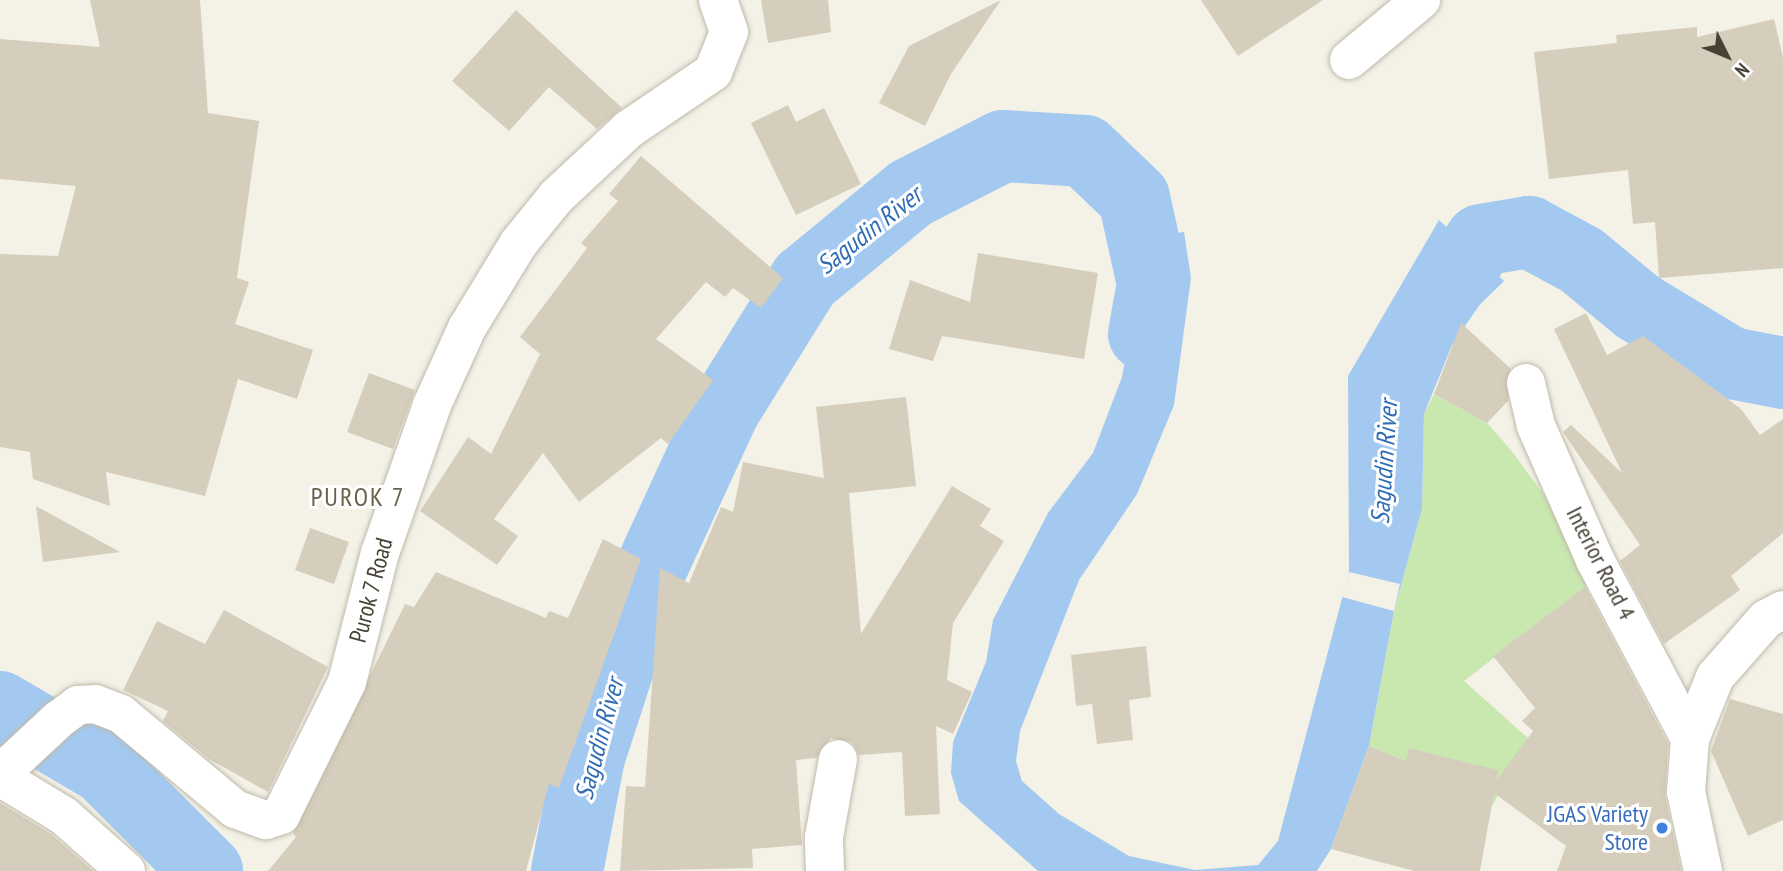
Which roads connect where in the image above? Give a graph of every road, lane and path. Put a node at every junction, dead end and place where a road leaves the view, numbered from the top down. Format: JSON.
{"nodes":[{"id":1,"x":718,"y":0,"type":"edge"},
{"id":2,"x":1421,"y":0,"type":"edge"},
{"id":3,"x":1349,"y":60,"type":"dead end"},
{"id":4,"x":1526,"y":383,"type":"dead end"},
{"id":5,"x":1783,"y":610,"type":"edge"},
{"id":6,"x":1690,"y":739,"type":"junction"},
{"id":7,"x":838,"y":759,"type":"dead end"},
{"id":8,"x":0,"y":775,"type":"edge"},
{"id":9,"x":125,"y":871,"type":"edge"},
{"id":10,"x":825,"y":871,"type":"edge"},
{"id":11,"x":1703,"y":871,"type":"edge"}],
"edges":[{"from":1,"to":8,"type":"street","name":"Purok 7 Road"},
{"from":2,"to":3,"type":"street"},
{"from":4,"to":6,"type":"street","name":"Interior Road 4"},
{"from":5,"to":6,"type":"street"},
{"from":6,"to":11,"type":"street"},
{"from":7,"to":10,"type":"street"},
{"from":8,"to":9,"type":"street"}]}
